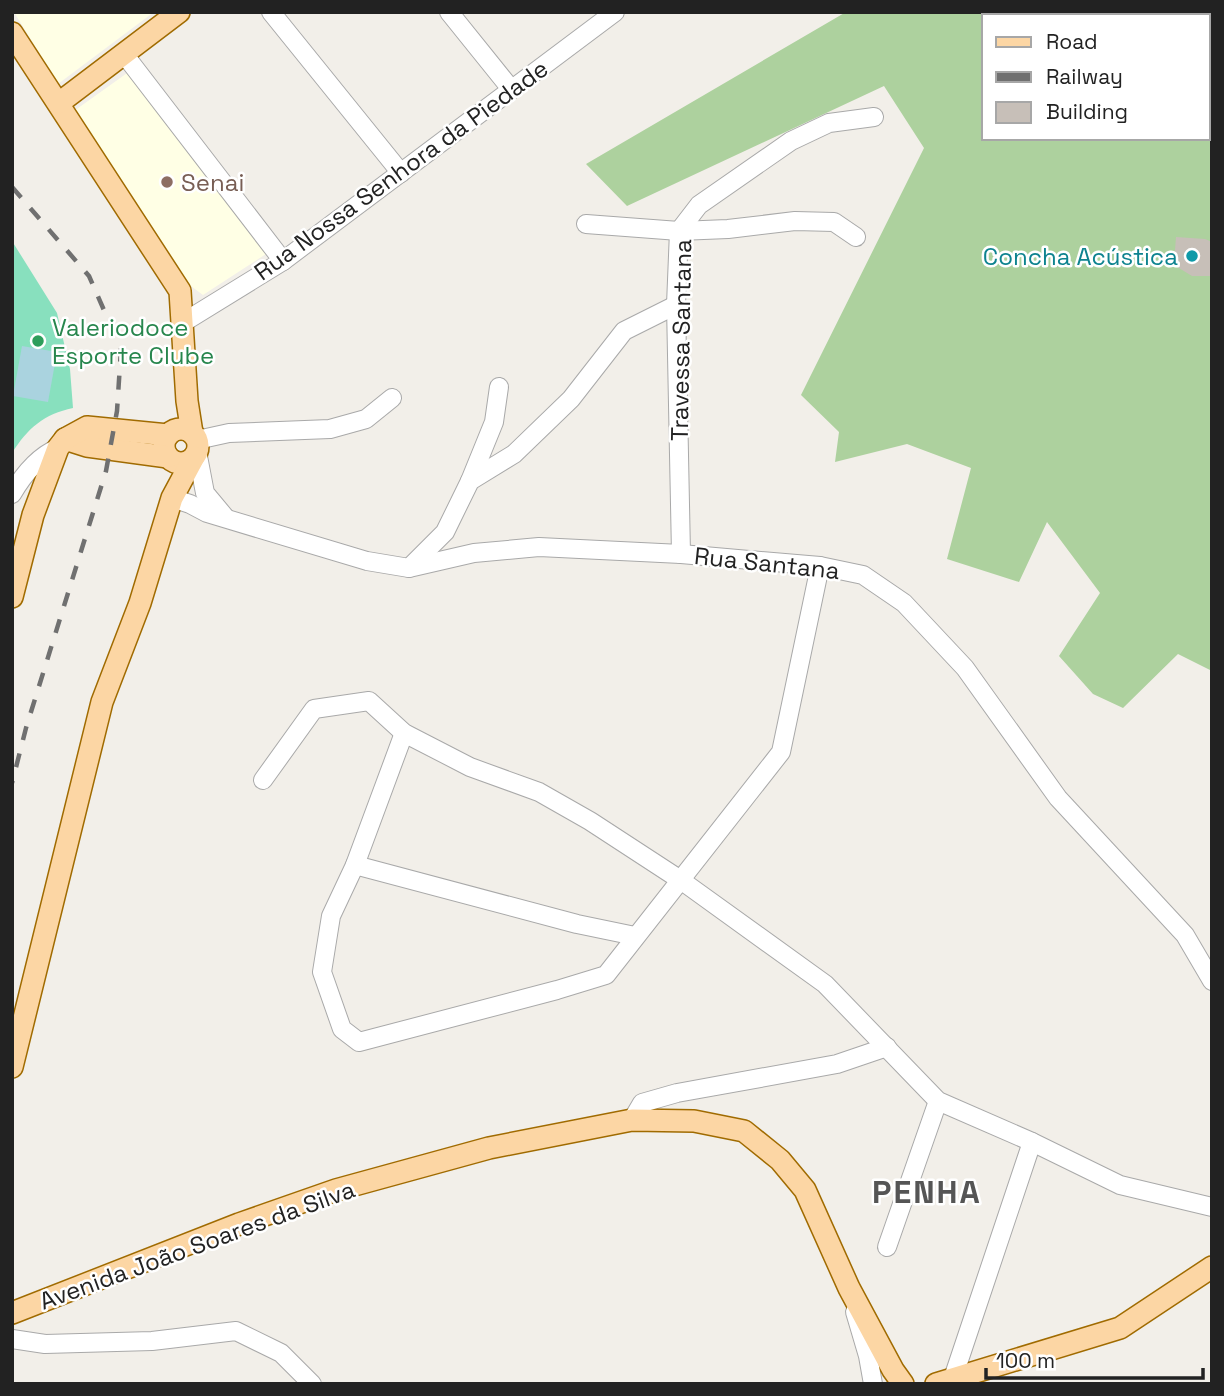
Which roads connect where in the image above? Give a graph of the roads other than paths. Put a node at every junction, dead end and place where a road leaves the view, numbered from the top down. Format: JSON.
{"nodes":[{"id":1,"x":179,"y":12,"type":"edge"},
{"id":2,"x":271,"y":12,"type":"edge"},
{"id":3,"x":449,"y":12,"type":"edge"},
{"id":4,"x":614,"y":12,"type":"edge"},
{"id":5,"x":12,"y":33,"type":"edge"},
{"id":6,"x":124,"y":54,"type":"junction"},
{"id":7,"x":511,"y":89,"type":"junction"},
{"id":8,"x":59,"y":103,"type":"junction"},
{"id":9,"x":874,"y":117,"type":"dead end"},
{"id":10,"x":401,"y":173,"type":"junction"},
{"id":11,"x":586,"y":224,"type":"dead end"},
{"id":12,"x":679,"y":231,"type":"junction"},
{"id":13,"x":856,"y":237,"type":"dead end"},
{"id":14,"x":284,"y":261,"type":"junction"},
{"id":15,"x":676,"y":304,"type":"junction"},
{"id":16,"x":184,"y":322,"type":"junction"},
{"id":17,"x":499,"y":387,"type":"dead end"},
{"id":18,"x":392,"y":398,"type":"dead end"},
{"id":19,"x":61,"y":444,"type":"junction"},
{"id":20,"x":183,"y":445,"type":"junction"},
{"id":21,"x":470,"y":481,"type":"junction"},
{"id":22,"x":12,"y":494,"type":"edge"},
{"id":23,"x":172,"y":498,"type":"junction"},
{"id":24,"x":225,"y":517,"type":"junction"},
{"id":25,"x":681,"y":554,"type":"junction"},
{"id":26,"x":821,"y":565,"type":"junction"},
{"id":27,"x":409,"y":568,"type":"junction"},
{"id":28,"x":12,"y":597,"type":"edge"},
{"id":29,"x":404,"y":733,"type":"junction"},
{"id":30,"x":262,"y":779,"type":"dead end"},
{"id":31,"x":355,"y":865,"type":"junction"},
{"id":32,"x":682,"y":881,"type":"junction"},
{"id":33,"x":635,"y":936,"type":"junction"},
{"id":34,"x":1212,"y":981,"type":"edge"},
{"id":35,"x":887,"y":1047,"type":"junction"},
{"id":36,"x":12,"y":1067,"type":"edge"},
{"id":37,"x":937,"y":1101,"type":"junction"},
{"id":38,"x":632,"y":1120,"type":"junction"},
{"id":39,"x":1032,"y":1142,"type":"junction"},
{"id":40,"x":1212,"y":1207,"type":"edge"},
{"id":41,"x":887,"y":1247,"type":"dead end"},
{"id":42,"x":1211,"y":1274,"type":"edge"},
{"id":43,"x":849,"y":1288,"type":"junction"},
{"id":44,"x":12,"y":1314,"type":"edge"},
{"id":45,"x":14,"y":1338,"type":"edge"},
{"id":46,"x":945,"y":1381,"type":"edge"},
{"id":47,"x":312,"y":1384,"type":"edge"},
{"id":48,"x":873,"y":1384,"type":"edge"},
{"id":49,"x":904,"y":1384,"type":"edge"}],
"edges":[{"from":1,"to":6,"type":"main road"},
{"from":2,"to":10,"type":"street"},
{"from":3,"to":7,"type":"street"},
{"from":4,"to":7,"type":"street","name":"Rua Nossa Senhora da Piedade"},
{"from":5,"to":8,"type":"main road"},
{"from":6,"to":8,"type":"main road"},
{"from":6,"to":14,"type":"street"},
{"from":7,"to":10,"type":"street","name":"Rua Nossa Senhora da Piedade"},
{"from":8,"to":16,"type":"main road"},
{"from":9,"to":12,"type":"street","name":"Travessa Santana"},
{"from":10,"to":14,"type":"street","name":"Rua Nossa Senhora da Piedade"},
{"from":11,"to":12,"type":"street"},
{"from":12,"to":13,"type":"street"},
{"from":12,"to":15,"type":"street","name":"Travessa Santana"},
{"from":14,"to":16,"type":"street","name":"Rua Nossa Senhora da Piedade"},
{"from":15,"to":21,"type":"street"},
{"from":15,"to":25,"type":"street","name":"Travessa Santana"},
{"from":16,"to":20,"type":"main road"},
{"from":17,"to":21,"type":"street"},
{"from":18,"to":20,"type":"street"},
{"from":19,"to":20,"type":"main road"},
{"from":19,"to":22,"type":"street"},
{"from":19,"to":28,"type":"main road"},
{"from":20,"to":23,"type":"main road"},
{"from":20,"to":24,"type":"street"},
{"from":21,"to":27,"type":"street"},
{"from":23,"to":24,"type":"street","name":"Rua Santana"},
{"from":23,"to":36,"type":"main road"},
{"from":24,"to":27,"type":"street","name":"Rua Santana"},
{"from":25,"to":26,"type":"street","name":"Rua Santana"},
{"from":25,"to":27,"type":"street","name":"Rua Santana"},
{"from":26,"to":32,"type":"street"},
{"from":26,"to":34,"type":"street","name":"Rua Santana"},
{"from":29,"to":30,"type":"street"},
{"from":29,"to":31,"type":"street"},
{"from":29,"to":32,"type":"street"},
{"from":31,"to":33,"type":"street"},
{"from":31,"to":33,"type":"street"},
{"from":32,"to":33,"type":"street"},
{"from":32,"to":35,"type":"street"},
{"from":35,"to":37,"type":"street"},
{"from":35,"to":38,"type":"street"},
{"from":37,"to":39,"type":"street"},
{"from":37,"to":41,"type":"street"},
{"from":38,"to":43,"type":"main road","name":"Avenida João Soares da Silva"},
{"from":38,"to":44,"type":"main road","name":"Avenida João Soares da Silva"},
{"from":39,"to":40,"type":"street"},
{"from":39,"to":46,"type":"street"},
{"from":42,"to":46,"type":"main road"},
{"from":43,"to":48,"type":"street"},
{"from":43,"to":49,"type":"main road","name":"Avenida João Soares da Silva"},
{"from":45,"to":47,"type":"street"}]}
